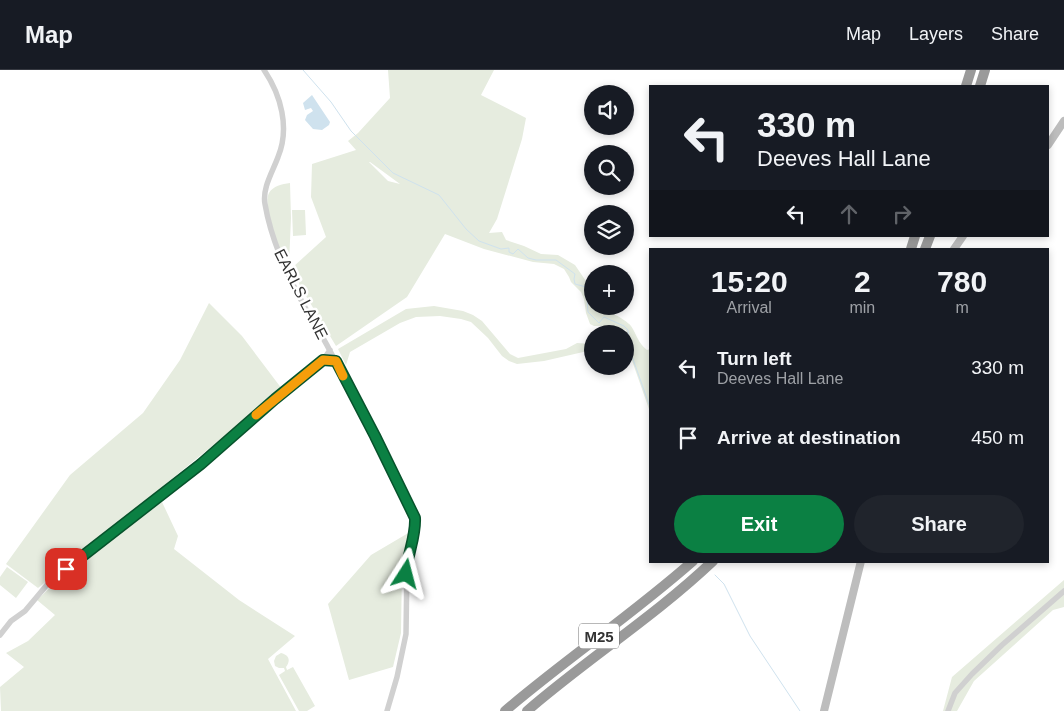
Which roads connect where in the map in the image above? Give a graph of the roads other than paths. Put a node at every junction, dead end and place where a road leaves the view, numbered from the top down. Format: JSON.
{"nodes":[{"id":1,"x":264,"y":70,"type":"edge"},
{"id":2,"x":971,"y":70,"type":"edge"},
{"id":3,"x":985,"y":70,"type":"edge"},
{"id":4,"x":966,"y":85,"type":"edge"},
{"id":5,"x":980,"y":85,"type":"edge"},
{"id":6,"x":1064,"y":121,"type":"edge"},
{"id":7,"x":1049,"y":144,"type":"edge"},
{"id":8,"x":962,"y":237,"type":"edge"},
{"id":9,"x":955,"y":248,"type":"edge"},
{"id":10,"x":330,"y":350,"type":"junction"},
{"id":11,"x":323,"y":360,"type":"junction"},
{"id":12,"x":336,"y":361,"type":"junction"},
{"id":13,"x":691,"y":563,"type":"edge"},
{"id":14,"x":861,"y":563,"type":"edge"},
{"id":15,"x":709,"y":565,"type":"edge"},
{"id":16,"x":1064,"y":591,"type":"edge"},
{"id":17,"x":0,"y":635,"type":"edge"},
{"id":18,"x":387,"y":711,"type":"edge"},
{"id":19,"x":505,"y":711,"type":"edge"},
{"id":20,"x":527,"y":711,"type":"edge"},
{"id":21,"x":824,"y":711,"type":"edge"},
{"id":22,"x":948,"y":711,"type":"edge"}],
"edges":[{"from":1,"to":10,"type":"street","name":"EARLS LANE"},
{"from":2,"to":4,"type":"highway"},
{"from":3,"to":5,"type":"highway"},
{"from":6,"to":7,"type":"main road"},
{"from":8,"to":9,"type":"main road"},
{"from":10,"to":11,"type":"street"},
{"from":10,"to":12,"type":"street","name":"EARLS LANE"},
{"from":11,"to":12,"type":"street"},
{"from":11,"to":17,"type":"street"},
{"from":12,"to":18,"type":"street","name":"EARLS LANE"},
{"from":13,"to":19,"type":"highway","number":"M25"},
{"from":14,"to":21,"type":"main road"},
{"from":15,"to":20,"type":"highway","number":"M25"},
{"from":16,"to":22,"type":"street"}]}
